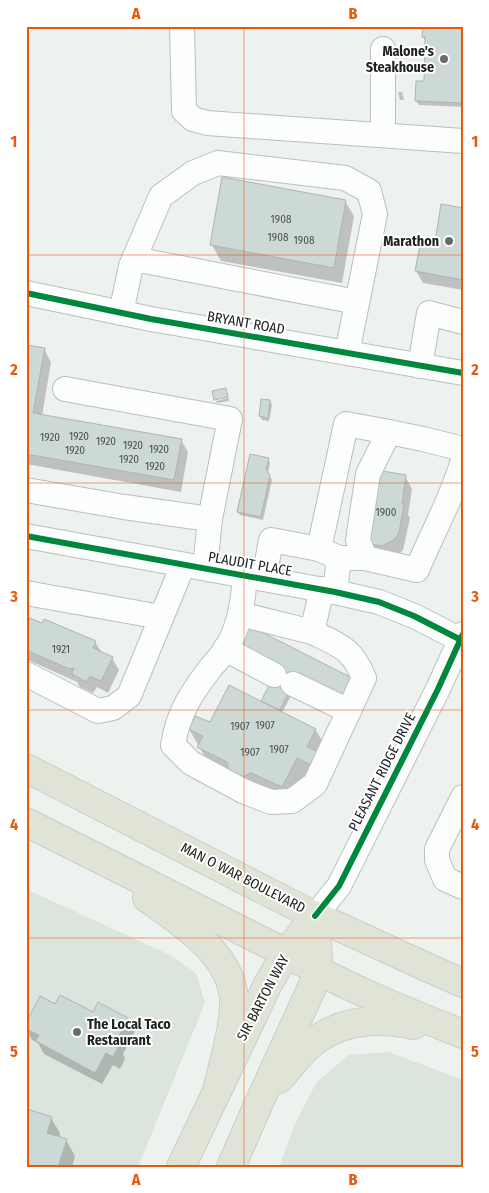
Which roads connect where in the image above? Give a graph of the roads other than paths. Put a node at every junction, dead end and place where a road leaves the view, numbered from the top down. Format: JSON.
{"nodes":[{"id":1,"x":182,"y":26,"type":"edge"},
{"id":2,"x":383,"y":49,"type":"dead end"},
{"id":3,"x":383,"y":136,"type":"junction"},
{"id":4,"x":463,"y":141,"type":"edge"},
{"id":5,"x":134,"y":259,"type":"junction"},
{"id":6,"x":26,"y":293,"type":"edge"},
{"id":7,"x":357,"y":302,"type":"junction"},
{"id":8,"x":122,"y":313,"type":"junction"},
{"id":9,"x":463,"y":322,"type":"edge"},
{"id":10,"x":347,"y":353,"type":"junction"},
{"id":11,"x":420,"y":366,"type":"junction"},
{"id":12,"x":463,"y":373,"type":"edge"},
{"id":13,"x":65,"y":389,"type":"dead end"},
{"id":14,"x":389,"y":432,"type":"junction"},
{"id":15,"x":463,"y":449,"type":"edge"},
{"id":16,"x":463,"y":460,"type":"edge"},
{"id":17,"x":26,"y":490,"type":"edge"},
{"id":18,"x":210,"y":519,"type":"junction"},
{"id":19,"x":26,"y":536,"type":"edge"},
{"id":20,"x":329,"y":553,"type":"junction"},
{"id":21,"x":365,"y":558,"type":"junction"},
{"id":22,"x":194,"y":566,"type":"junction"},
{"id":23,"x":254,"y":577,"type":"junction"},
{"id":24,"x":329,"y":590,"type":"junction"},
{"id":25,"x":26,"y":593,"type":"edge"},
{"id":26,"x":240,"y":614,"type":"junction"},
{"id":27,"x":161,"y":617,"type":"junction"},
{"id":28,"x":312,"y":632,"type":"junction"},
{"id":29,"x":462,"y":638,"type":"edge"},
{"id":30,"x":226,"y":650,"type":"junction"},
{"id":31,"x":26,"y":674,"type":"edge"},
{"id":32,"x":346,"y":717,"type":"junction"},
{"id":33,"x":26,"y":768,"type":"edge"},
{"id":34,"x":463,"y":797,"type":"edge"},
{"id":35,"x":26,"y":822,"type":"edge"},
{"id":36,"x":83,"y":852,"type":"junction"},
{"id":37,"x":463,"y":887,"type":"edge"},
{"id":38,"x":315,"y":916,"type":"junction"},
{"id":39,"x":286,"y":954,"type":"junction"},
{"id":40,"x":319,"y":972,"type":"junction"},
{"id":41,"x":463,"y":983,"type":"edge"},
{"id":42,"x":463,"y":1035,"type":"edge"},
{"id":43,"x":218,"y":1086,"type":"junction"},
{"id":44,"x":258,"y":1105,"type":"junction"},
{"id":45,"x":181,"y":1167,"type":"edge"},
{"id":46,"x":231,"y":1167,"type":"edge"}],
"edges":[{"from":1,"to":3,"type":"street"},
{"from":2,"to":3,"type":"street"},
{"from":3,"to":4,"type":"street"},
{"from":5,"to":7,"type":"street"},
{"from":5,"to":7,"type":"street"},
{"from":5,"to":8,"type":"street"},
{"from":6,"to":8,"type":"street","name":"BRYANT ROAD"},
{"from":7,"to":10,"type":"street"},
{"from":8,"to":10,"type":"street","name":"BRYANT ROAD"},
{"from":9,"to":11,"type":"street"},
{"from":10,"to":11,"type":"street","name":"BRYANT ROAD"},
{"from":11,"to":12,"type":"street","name":"BRYANT ROAD"},
{"from":13,"to":18,"type":"street"},
{"from":14,"to":15,"type":"street"},
{"from":14,"to":20,"type":"street"},
{"from":14,"to":21,"type":"street"},
{"from":16,"to":21,"type":"street"},
{"from":17,"to":18,"type":"street"},
{"from":18,"to":22,"type":"street"},
{"from":19,"to":22,"type":"street","name":"PLAUDIT PLACE"},
{"from":20,"to":21,"type":"street"},
{"from":20,"to":23,"type":"street"},
{"from":20,"to":24,"type":"street"},
{"from":22,"to":23,"type":"street","name":"PLAUDIT PLACE"},
{"from":22,"to":27,"type":"street"},
{"from":23,"to":24,"type":"street","name":"PLAUDIT PLACE"},
{"from":23,"to":26,"type":"street"},
{"from":24,"to":28,"type":"street"},
{"from":24,"to":29,"type":"street","name":"PLAUDIT PLACE"},
{"from":25,"to":27,"type":"street"},
{"from":26,"to":28,"type":"street"},
{"from":26,"to":30,"type":"street"},
{"from":27,"to":31,"type":"street"},
{"from":28,"to":32,"type":"street"},
{"from":29,"to":38,"type":"street","name":"PLEASANT RIDGE DRIVE"},
{"from":30,"to":32,"type":"street"},
{"from":30,"to":32,"type":"street"},
{"from":33,"to":38,"type":"main road","name":"MAN O WAR BOULEVARD"},
{"from":34,"to":37,"type":"street"},
{"from":35,"to":36,"type":"main road"},
{"from":36,"to":39,"type":"main road"},
{"from":36,"to":43,"type":"main road"},
{"from":38,"to":39,"type":"main road","name":"SIR BARTON WAY"},
{"from":38,"to":40,"type":"main road"},
{"from":38,"to":41,"type":"main road","name":"MAN O WAR BOULEVARD"},
{"from":39,"to":40,"type":"main road"},
{"from":39,"to":43,"type":"main road","name":"SIR BARTON WAY"},
{"from":40,"to":42,"type":"main road"},
{"from":40,"to":44,"type":"main road"},
{"from":42,"to":44,"type":"main road"},
{"from":43,"to":45,"type":"main road","name":"SIR BARTON WAY"},
{"from":44,"to":46,"type":"main road"}]}
